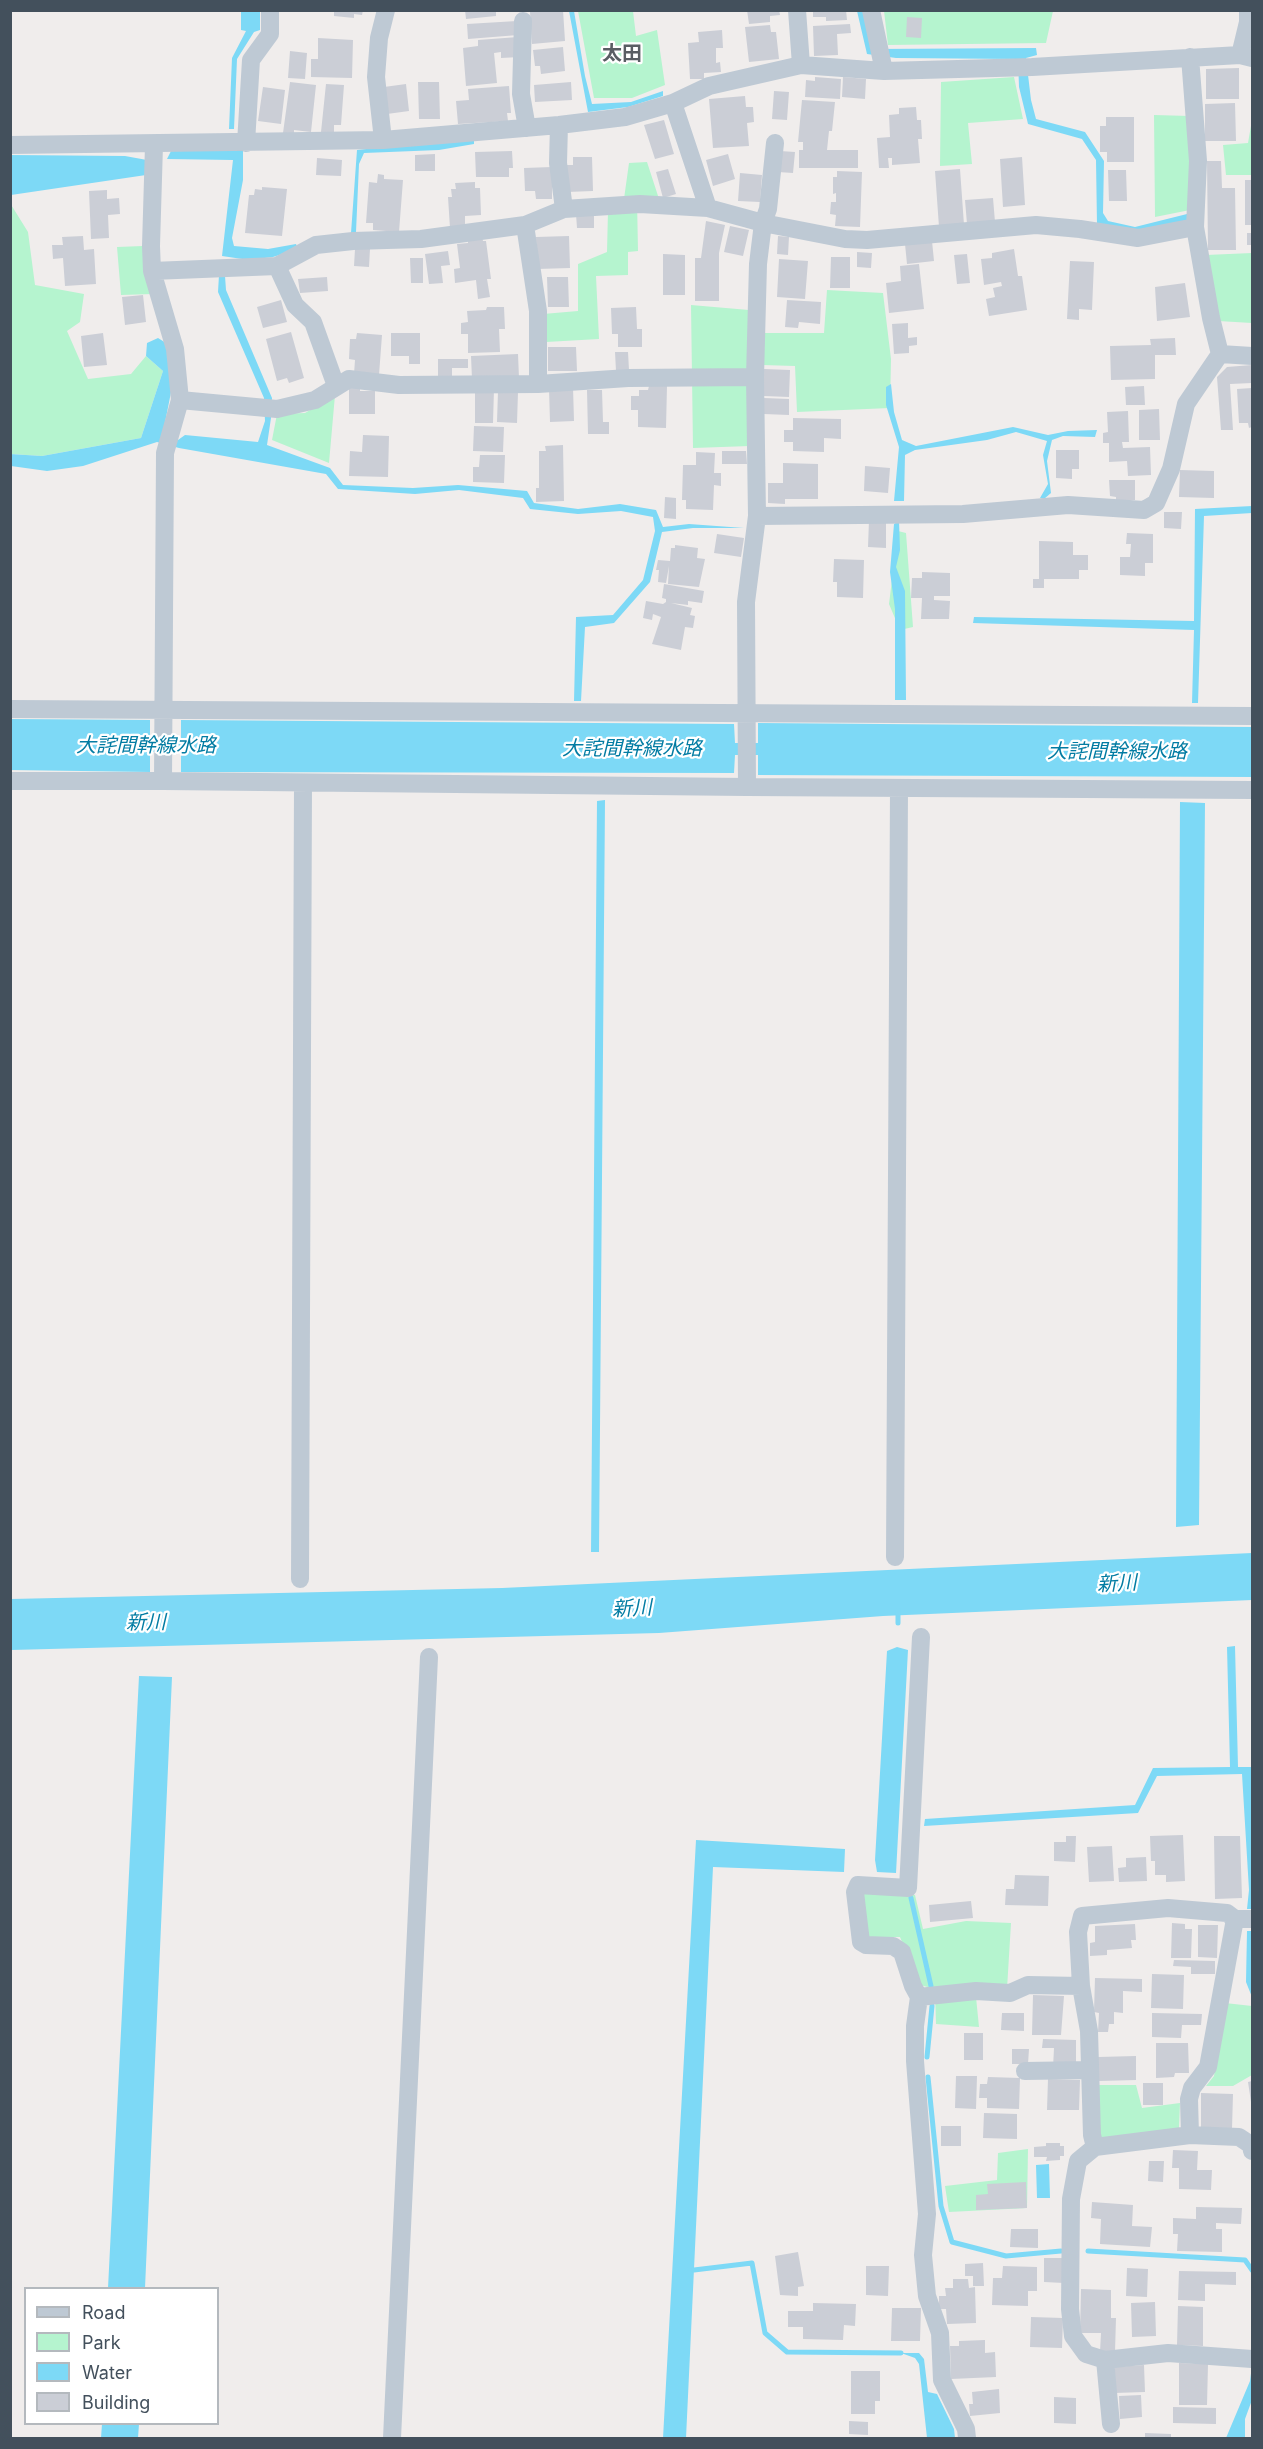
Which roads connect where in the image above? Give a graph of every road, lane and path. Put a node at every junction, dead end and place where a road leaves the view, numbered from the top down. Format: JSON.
{"nodes":[{"id":1,"x":270,"y":10,"type":"edge"},
{"id":2,"x":386,"y":10,"type":"edge"},
{"id":3,"x":798,"y":10,"type":"edge"},
{"id":4,"x":871,"y":10,"type":"edge"},
{"id":5,"x":1248,"y":10,"type":"edge"},
{"id":6,"x":523,"y":21,"type":"dead end"},
{"id":7,"x":1246,"y":56,"type":"edge"},
{"id":8,"x":1190,"y":57,"type":"junction"},
{"id":9,"x":881,"y":59,"type":"junction"},
{"id":10,"x":801,"y":65,"type":"junction"},
{"id":11,"x":673,"y":103,"type":"junction"},
{"id":12,"x":558,"y":125,"type":"junction"},
{"id":13,"x":527,"y":128,"type":"junction"},
{"id":14,"x":382,"y":140,"type":"junction"},
{"id":15,"x":246,"y":143,"type":"junction"},
{"id":16,"x":775,"y":144,"type":"dead end"},
{"id":17,"x":10,"y":145,"type":"edge"},
{"id":18,"x":154,"y":145,"type":"junction"},
{"id":19,"x":708,"y":208,"type":"junction"},
{"id":20,"x":564,"y":209,"type":"junction"},
{"id":21,"x":763,"y":223,"type":"junction"},
{"id":22,"x":525,"y":225,"type":"junction"},
{"id":23,"x":1195,"y":227,"type":"junction"},
{"id":24,"x":277,"y":266,"type":"junction"},
{"id":25,"x":152,"y":271,"type":"junction"},
{"id":26,"x":1220,"y":354,"type":"junction"},
{"id":27,"x":1252,"y":356,"type":"edge"},
{"id":28,"x":754,"y":377,"type":"junction"},
{"id":29,"x":538,"y":384,"type":"junction"},
{"id":30,"x":336,"y":386,"type":"junction"},
{"id":31,"x":180,"y":400,"type":"junction"},
{"id":32,"x":757,"y":516,"type":"junction"},
{"id":33,"x":10,"y":709,"type":"edge"},
{"id":34,"x":164,"y":711,"type":"junction"},
{"id":35,"x":745,"y":713,"type":"junction"},
{"id":36,"x":1252,"y":716,"type":"edge"},
{"id":37,"x":10,"y":781,"type":"edge"},
{"id":38,"x":163,"y":782,"type":"junction"},
{"id":39,"x":303,"y":784,"type":"junction"},
{"id":40,"x":747,"y":787,"type":"junction"},
{"id":41,"x":899,"y":789,"type":"junction"},
{"id":42,"x":1252,"y":790,"type":"edge"},
{"id":43,"x":895,"y":1557,"type":"dead end"},
{"id":44,"x":300,"y":1579,"type":"dead end"},
{"id":45,"x":921,"y":1637,"type":"dead end"},
{"id":46,"x":429,"y":1657,"type":"dead end"},
{"id":47,"x":1244,"y":1919,"type":"edge"},
{"id":48,"x":1081,"y":1986,"type":"junction"},
{"id":49,"x":919,"y":1997,"type":"junction"},
{"id":50,"x":1089,"y":2070,"type":"junction"},
{"id":51,"x":1025,"y":2071,"type":"dead end"},
{"id":52,"x":1190,"y":2135,"type":"junction"},
{"id":53,"x":1095,"y":2147,"type":"junction"},
{"id":54,"x":1252,"y":2151,"type":"edge"},
{"id":55,"x":1252,"y":2359,"type":"edge"},
{"id":56,"x":1105,"y":2360,"type":"junction"},
{"id":57,"x":1111,"y":2424,"type":"dead end"},
{"id":58,"x":392,"y":2439,"type":"edge"},
{"id":59,"x":967,"y":2439,"type":"edge"}],
"edges":[{"from":1,"to":15,"type":"street"},
{"from":2,"to":14,"type":"street"},
{"from":3,"to":10,"type":"street"},
{"from":4,"to":9,"type":"street"},
{"from":5,"to":7,"type":"street"},
{"from":6,"to":13,"type":"street"},
{"from":7,"to":8,"type":"street"},
{"from":8,"to":9,"type":"street"},
{"from":8,"to":23,"type":"street"},
{"from":9,"to":10,"type":"street"},
{"from":10,"to":11,"type":"street"},
{"from":11,"to":12,"type":"street"},
{"from":11,"to":19,"type":"street"},
{"from":12,"to":13,"type":"street"},
{"from":12,"to":20,"type":"street"},
{"from":13,"to":14,"type":"street"},
{"from":14,"to":15,"type":"street"},
{"from":15,"to":18,"type":"street"},
{"from":16,"to":21,"type":"street"},
{"from":17,"to":18,"type":"street"},
{"from":18,"to":25,"type":"street"},
{"from":19,"to":20,"type":"street"},
{"from":19,"to":21,"type":"street"},
{"from":20,"to":22,"type":"street"},
{"from":21,"to":23,"type":"street"},
{"from":21,"to":28,"type":"street"},
{"from":22,"to":24,"type":"street"},
{"from":22,"to":29,"type":"street"},
{"from":23,"to":26,"type":"street"},
{"from":24,"to":25,"type":"street"},
{"from":24,"to":30,"type":"street"},
{"from":25,"to":31,"type":"street"},
{"from":26,"to":27,"type":"street"},
{"from":26,"to":32,"type":"street"},
{"from":28,"to":29,"type":"street"},
{"from":28,"to":32,"type":"street"},
{"from":29,"to":30,"type":"street"},
{"from":30,"to":31,"type":"street"},
{"from":31,"to":34,"type":"street"},
{"from":32,"to":35,"type":"street"},
{"from":33,"to":34,"type":"street"},
{"from":34,"to":35,"type":"street"},
{"from":34,"to":38,"type":"street"},
{"from":35,"to":36,"type":"street"},
{"from":35,"to":40,"type":"street"},
{"from":37,"to":38,"type":"street"},
{"from":38,"to":39,"type":"street"},
{"from":39,"to":40,"type":"street"},
{"from":39,"to":44,"type":"street"},
{"from":40,"to":41,"type":"street"},
{"from":41,"to":42,"type":"street"},
{"from":41,"to":43,"type":"street"},
{"from":45,"to":49,"type":"street"},
{"from":46,"to":58,"type":"street"},
{"from":47,"to":48,"type":"street"},
{"from":47,"to":52,"type":"street"},
{"from":48,"to":49,"type":"street"},
{"from":48,"to":50,"type":"street"},
{"from":49,"to":59,"type":"street"},
{"from":50,"to":51,"type":"street"},
{"from":50,"to":53,"type":"street"},
{"from":52,"to":53,"type":"street"},
{"from":52,"to":54,"type":"street"},
{"from":53,"to":56,"type":"street"},
{"from":55,"to":56,"type":"street"},
{"from":56,"to":57,"type":"street"}]}
